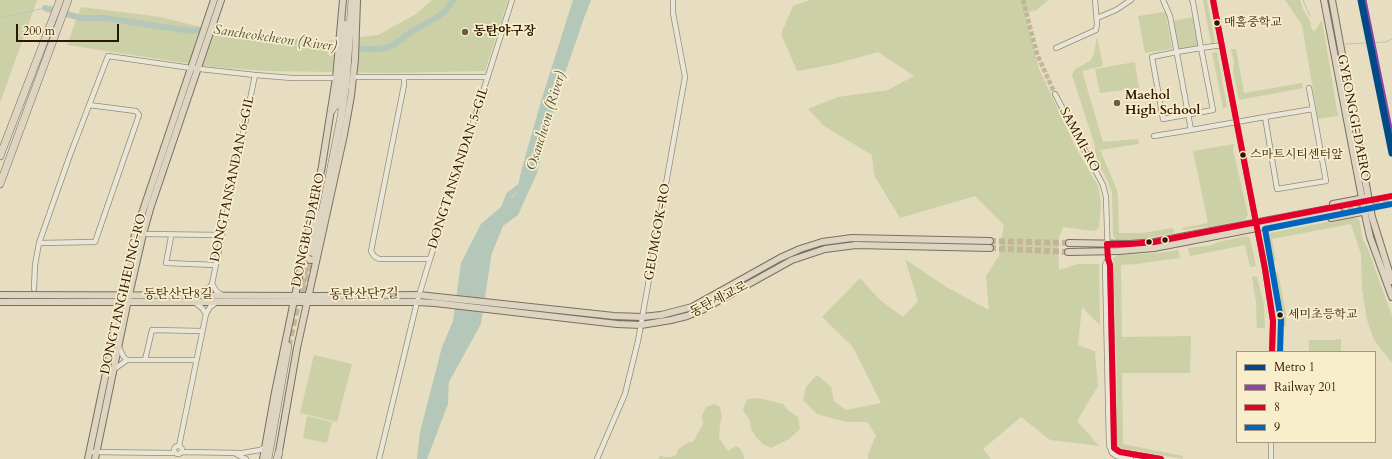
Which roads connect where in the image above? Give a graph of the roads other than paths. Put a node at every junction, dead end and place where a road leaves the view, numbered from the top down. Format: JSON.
{"nodes":[{"id":1,"x":68,"y":0,"type":"edge"},
{"id":2,"x":214,"y":0,"type":"edge"},
{"id":3,"x":221,"y":0,"type":"edge"},
{"id":4,"x":343,"y":0,"type":"edge"},
{"id":5,"x":348,"y":0,"type":"edge"},
{"id":6,"x":352,"y":0,"type":"edge"},
{"id":7,"x":357,"y":0,"type":"edge"},
{"id":8,"x":512,"y":0,"type":"edge"},
{"id":9,"x":673,"y":0,"type":"edge"},
{"id":10,"x":1094,"y":0,"type":"edge"},
{"id":11,"x":1131,"y":0,"type":"edge"},
{"id":12,"x":1163,"y":0,"type":"edge"},
{"id":13,"x":1192,"y":0,"type":"edge"},
{"id":14,"x":1213,"y":0,"type":"edge"},
{"id":15,"x":1324,"y":0,"type":"edge"},
{"id":16,"x":1332,"y":0,"type":"edge"},
{"id":17,"x":61,"y":5,"type":"edge"},
{"id":18,"x":1097,"y":18,"type":"junction"},
{"id":19,"x":56,"y":21,"type":"junction"},
{"id":20,"x":347,"y":44,"type":"junction"},
{"id":21,"x":1222,"y":45,"type":"junction"},
{"id":22,"x":1056,"y":48,"type":"dead end"},
{"id":23,"x":1201,"y":48,"type":"junction"},
{"id":24,"x":1177,"y":52,"type":"junction"},
{"id":25,"x":347,"y":59,"type":"junction"},
{"id":26,"x":194,"y":68,"type":"junction"},
{"id":27,"x":254,"y":75,"type":"junction"},
{"id":28,"x":404,"y":76,"type":"junction"},
{"id":29,"x":488,"y":76,"type":"junction"},
{"id":30,"x":353,"y":77,"type":"junction"},
{"id":31,"x":336,"y":78,"type":"junction"},
{"id":32,"x":1309,"y":88,"type":"dead end"},
{"id":33,"x":1055,"y":94,"type":"tunnel mouth"},
{"id":34,"x":351,"y":96,"type":"junction"},
{"id":35,"x":339,"y":99,"type":"junction"},
{"id":36,"x":89,"y":105,"type":"junction"},
{"id":37,"x":1313,"y":109,"type":"junction"},
{"id":38,"x":332,"y":110,"type":"junction"},
{"id":39,"x":1188,"y":114,"type":"junction"},
{"id":40,"x":1264,"y":117,"type":"junction"},
{"id":41,"x":1236,"y":122,"type":"junction"},
{"id":42,"x":1191,"y":130,"type":"junction"},
{"id":43,"x":1154,"y":136,"type":"dead end"},
{"id":44,"x":0,"y":156,"type":"edge"},
{"id":45,"x":0,"y":184,"type":"edge"},
{"id":46,"x":1368,"y":197,"type":"junction"},
{"id":47,"x":1361,"y":199,"type":"junction"},
{"id":48,"x":1339,"y":209,"type":"tunnel mouth"},
{"id":49,"x":1371,"y":210,"type":"junction"},
{"id":50,"x":1364,"y":211,"type":"junction"},
{"id":51,"x":1266,"y":224,"type":"junction"},
{"id":52,"x":1256,"y":225,"type":"junction"},
{"id":53,"x":143,"y":234,"type":"junction"},
{"id":54,"x":222,"y":235,"type":"junction"},
{"id":55,"x":171,"y":237,"type":"dead end"},
{"id":56,"x":990,"y":241,"type":"tunnel mouth"},
{"id":57,"x":39,"y":243,"type":"junction"},
{"id":58,"x":1068,"y":243,"type":"tunnel mouth"},
{"id":59,"x":1107,"y":244,"type":"junction"},
{"id":60,"x":990,"y":248,"type":"tunnel mouth"},
{"id":61,"x":1068,"y":252,"type":"tunnel mouth"},
{"id":62,"x":1108,"y":252,"type":"junction"},
{"id":63,"x":311,"y":254,"type":"junction"},
{"id":64,"x":430,"y":259,"type":"junction"},
{"id":65,"x":1108,"y":259,"type":"junction"},
{"id":66,"x":215,"y":265,"type":"junction"},
{"id":67,"x":1392,"y":281,"type":"edge"},
{"id":68,"x":212,"y":284,"type":"junction"},
{"id":69,"x":34,"y":289,"type":"dead end"},
{"id":70,"x":0,"y":295,"type":"edge"},
{"id":71,"x":202,"y":295,"type":"junction"},
{"id":72,"x":419,"y":295,"type":"junction"},
{"id":73,"x":225,"y":296,"type":"junction"},
{"id":74,"x":295,"y":296,"type":"junction"},
{"id":75,"x":308,"y":296,"type":"junction"},
{"id":76,"x":1392,"y":297,"type":"edge"},
{"id":77,"x":125,"y":298,"type":"junction"},
{"id":78,"x":0,"y":302,"type":"edge"},
{"id":79,"x":194,"y":302,"type":"junction"},
{"id":80,"x":218,"y":302,"type":"junction"},
{"id":81,"x":417,"y":302,"type":"junction"},
{"id":82,"x":294,"y":303,"type":"junction"},
{"id":83,"x":307,"y":303,"type":"junction"},
{"id":84,"x":206,"y":314,"type":"junction"},
{"id":85,"x":642,"y":317,"type":"junction"},
{"id":86,"x":641,"y":325,"type":"junction"},
{"id":87,"x":202,"y":331,"type":"junction"},
{"id":88,"x":119,"y":346,"type":"junction"},
{"id":89,"x":291,"y":346,"type":"junction"},
{"id":90,"x":1272,"y":351,"type":"edge"},
{"id":91,"x":127,"y":360,"type":"junction"},
{"id":92,"x":145,"y":360,"type":"junction"},
{"id":93,"x":196,"y":360,"type":"junction"},
{"id":94,"x":113,"y":370,"type":"junction"},
{"id":95,"x":1271,"y":443,"type":"edge"},
{"id":96,"x":179,"y":446,"type":"junction"},
{"id":97,"x":265,"y":447,"type":"junction"},
{"id":98,"x":89,"y":452,"type":"junction"},
{"id":99,"x":134,"y":452,"type":"junction"},
{"id":100,"x":182,"y":452,"type":"junction"},
{"id":101,"x":175,"y":453,"type":"junction"},
{"id":102,"x":216,"y":453,"type":"junction"},
{"id":103,"x":233,"y":453,"type":"junction"},
{"id":104,"x":95,"y":456,"type":"edge"},
{"id":105,"x":278,"y":457,"type":"edge"},
{"id":106,"x":1123,"y":458,"type":"edge"},
{"id":107,"x":88,"y":459,"type":"edge"},
{"id":108,"x":134,"y":459,"type":"edge"},
{"id":109,"x":216,"y":459,"type":"edge"},
{"id":110,"x":246,"y":459,"type":"edge"},
{"id":111,"x":263,"y":459,"type":"edge"},
{"id":112,"x":268,"y":459,"type":"edge"},
{"id":113,"x":273,"y":459,"type":"edge"},
{"id":114,"x":379,"y":459,"type":"edge"},
{"id":115,"x":597,"y":459,"type":"edge"},
{"id":116,"x":1131,"y":459,"type":"edge"},
{"id":117,"x":1161,"y":459,"type":"edge"},
{"id":118,"x":1271,"y":459,"type":"edge"}],
"edges":[{"from":1,"to":17,"type":"highway"},
{"from":2,"to":26,"type":"main road","name":"DONGTANGIHEUNG-RO"},
{"from":3,"to":26,"type":"main road","name":"DONGTANGIHEUNG-RO"},
{"from":4,"to":20,"type":"main road","name":"DONGBU-DAERO"},
{"from":5,"to":20,"type":"highway","name":"DONGBU-DAERO"},
{"from":6,"to":20,"type":"highway","name":"DONGBU-DAERO"},
{"from":7,"to":20,"type":"main road","name":"DONGBU-DAERO"},
{"from":8,"to":29,"type":"street","name":"DONGTANSANDAN 5-GIL"},
{"from":9,"to":85,"type":"street","name":"GEUMGOK-RO"},
{"from":10,"to":18,"type":"street"},
{"from":11,"to":18,"type":"street"},
{"from":12,"to":24,"type":"street"},
{"from":13,"to":23,"type":"street"},
{"from":14,"to":21,"type":"street"},
{"from":15,"to":47,"type":"main road","name":"GYEONGGI-DAERO"},
{"from":16,"to":46,"type":"main road","name":"GYEONGGI-DAERO"},
{"from":17,"to":19,"type":"highway"},
{"from":18,"to":22,"type":"street"},
{"from":19,"to":44,"type":"highway"},
{"from":19,"to":45,"type":"highway"},
{"from":20,"to":25,"type":"highway","name":"DONGBU-DAERO"},
{"from":20,"to":25,"type":"main road","name":"DONGBU-DAERO"},
{"from":21,"to":23,"type":"street"},
{"from":21,"to":41,"type":"street"},
{"from":23,"to":24,"type":"street"},
{"from":23,"to":39,"type":"street"},
{"from":24,"to":39,"type":"street"},
{"from":24,"to":39,"type":"street"},
{"from":25,"to":30,"type":"main road","name":"DONGBU-DAERO"},
{"from":25,"to":31,"type":"main road","name":"DONGBU-DAERO"},
{"from":25,"to":34,"type":"highway"},
{"from":25,"to":35,"type":"highway","name":"DONGBU-DAERO"},
{"from":25,"to":63,"type":"highway","name":"DONGBU-DAERO"},
{"from":26,"to":27,"type":"street"},
{"from":26,"to":36,"type":"street"},
{"from":26,"to":53,"type":"main road","name":"DONGTANGIHEUNG-RO"},
{"from":26,"to":77,"type":"main road","name":"DONGTANGIHEUNG-RO"},
{"from":27,"to":31,"type":"street"},
{"from":27,"to":54,"type":"street","name":"DONGTANSANDAN 6-GIL"},
{"from":28,"to":29,"type":"street"},
{"from":28,"to":30,"type":"street"},
{"from":28,"to":64,"type":"street","name":"DONGTANSANDAN 5-GIL"},
{"from":29,"to":64,"type":"street","name":"DONGTANSANDAN 5-GIL"},
{"from":30,"to":34,"type":"main road","name":"DONGBU-DAERO"},
{"from":31,"to":38,"type":"main road","name":"DONGBU-DAERO"},
{"from":32,"to":37,"type":"street"},
{"from":33,"to":59,"type":"street","name":"SAMMI-RO"},
{"from":34,"to":63,"type":"main road","name":"DONGBU-DAERO"},
{"from":35,"to":38,"type":"highway"},
{"from":35,"to":63,"type":"highway","name":"DONGBU-DAERO"},
{"from":36,"to":57,"type":"street"},
{"from":36,"to":57,"type":"street"},
{"from":37,"to":40,"type":"street"},
{"from":37,"to":40,"type":"street"},
{"from":38,"to":63,"type":"main road","name":"DONGBU-DAERO"},
{"from":39,"to":42,"type":"street"},
{"from":40,"to":41,"type":"street"},
{"from":41,"to":42,"type":"street"},
{"from":41,"to":52,"type":"street"},
{"from":42,"to":43,"type":"street"},
{"from":46,"to":47,"type":"main road"},
{"from":46,"to":49,"type":"main road","name":"GYEONGGI-DAERO"},
{"from":47,"to":50,"type":"main road","name":"GYEONGGI-DAERO"},
{"from":47,"to":51,"type":"main road"},
{"from":48,"to":51,"type":"main road"},
{"from":49,"to":50,"type":"main road"},
{"from":49,"to":67,"type":"main road","name":"GYEONGGI-DAERO"},
{"from":50,"to":51,"type":"main road"},
{"from":50,"to":76,"type":"main road","name":"GYEONGGI-DAERO"},
{"from":51,"to":52,"type":"main road"},
{"from":52,"to":59,"type":"main road"},
{"from":52,"to":62,"type":"main road"},
{"from":52,"to":90,"type":"street"},
{"from":53,"to":54,"type":"street"},
{"from":53,"to":77,"type":"main road","name":"DONGTANGIHEUNG-RO"},
{"from":54,"to":66,"type":"street","name":"DONGTANSANDAN 6-GIL"},
{"from":55,"to":66,"type":"street"},
{"from":56,"to":85,"type":"main road","name":"동탄세교로"},
{"from":57,"to":69,"type":"street"},
{"from":58,"to":59,"type":"main road"},
{"from":59,"to":62,"type":"street"},
{"from":60,"to":86,"type":"main road","name":"동탄세교로"},
{"from":61,"to":62,"type":"main road"},
{"from":62,"to":65,"type":"street"},
{"from":63,"to":74,"type":"main road","name":"DONGBU-DAERO"},
{"from":63,"to":75,"type":"main road","name":"DONGBU-DAERO"},
{"from":64,"to":72,"type":"street","name":"DONGTANSANDAN 5-GIL"},
{"from":65,"to":106,"type":"street"},
{"from":65,"to":117,"type":"street"},
{"from":66,"to":68,"type":"street","name":"DONGTANSANDAN 6-GIL"},
{"from":68,"to":71,"type":"street"},
{"from":68,"to":73,"type":"street"},
{"from":70,"to":77,"type":"main road","name":"동탄산단8길"},
{"from":71,"to":73,"type":"main road","name":"동탄산단8길"},
{"from":71,"to":77,"type":"main road","name":"동탄산단8길"},
{"from":72,"to":75,"type":"main road","name":"동탄산단7길"},
{"from":72,"to":81,"type":"street","name":"DONGTANSANDAN 5-GIL"},
{"from":72,"to":85,"type":"main road","name":"동탄세교로"},
{"from":73,"to":74,"type":"main road","name":"동탄산단8길"},
{"from":74,"to":75,"type":"main road","name":"동탄산단8길"},
{"from":74,"to":82,"type":"main road","name":"DONGBU-DAERO"},
{"from":75,"to":83,"type":"main road","name":"DONGBU-DAERO"},
{"from":77,"to":78,"type":"main road","name":"동탄산단8길"},
{"from":77,"to":79,"type":"main road","name":"동탄산단8길"},
{"from":77,"to":88,"type":"main road","name":"DONGTANGIHEUNG-RO"},
{"from":77,"to":98,"type":"main road","name":"DONGTANGIHEUNG-RO"},
{"from":79,"to":80,"type":"main road","name":"동탄산단8길"},
{"from":79,"to":84,"type":"street"},
{"from":80,"to":82,"type":"main road","name":"동탄산단8길"},
{"from":80,"to":84,"type":"street"},
{"from":81,"to":83,"type":"main road","name":"동탄산단7길"},
{"from":81,"to":86,"type":"main road","name":"동탄세교로"},
{"from":81,"to":114,"type":"street","name":"DONGTANSANDAN 5-GIL"},
{"from":82,"to":83,"type":"main road","name":"동탄산단8길"},
{"from":82,"to":89,"type":"main road","name":"DONGBU-DAERO"},
{"from":83,"to":89,"type":"main road","name":"DONGBU-DAERO"},
{"from":84,"to":87,"type":"street"},
{"from":85,"to":86,"type":"street","name":"GEUMGOK-RO"},
{"from":86,"to":115,"type":"street","name":"GEUMGOK-RO"},
{"from":87,"to":92,"type":"street"},
{"from":87,"to":93,"type":"street"},
{"from":88,"to":91,"type":"street"},
{"from":88,"to":94,"type":"main road","name":"DONGTANGIHEUNG-RO"},
{"from":89,"to":97,"type":"main road","name":"DONGBU-DAERO"},
{"from":89,"to":105,"type":"main road","name":"DONGBU-DAERO"},
{"from":89,"to":112,"type":"highway","name":"DONGBU-DAERO"},
{"from":89,"to":113,"type":"highway","name":"DONGBU-DAERO"},
{"from":91,"to":92,"type":"street"},
{"from":91,"to":94,"type":"street"},
{"from":92,"to":93,"type":"street"},
{"from":93,"to":96,"type":"street"},
{"from":94,"to":104,"type":"main road","name":"DONGTANGIHEUNG-RO"},
{"from":95,"to":118,"type":"street"},
{"from":96,"to":100,"type":"street"},
{"from":96,"to":101,"type":"street"},
{"from":97,"to":103,"type":"street"},
{"from":97,"to":111,"type":"main road","name":"DONGBU-DAERO"},
{"from":98,"to":104,"type":"street"},
{"from":98,"to":107,"type":"main road","name":"DONGTANGIHEUNG-RO"},
{"from":99,"to":101,"type":"street"},
{"from":99,"to":104,"type":"street"},
{"from":99,"to":108,"type":"street"},
{"from":100,"to":101,"type":"street"},
{"from":100,"to":102,"type":"street"},
{"from":102,"to":103,"type":"street"},
{"from":102,"to":109,"type":"street"},
{"from":103,"to":110,"type":"street"},
{"from":106,"to":116,"type":"street"}]}
